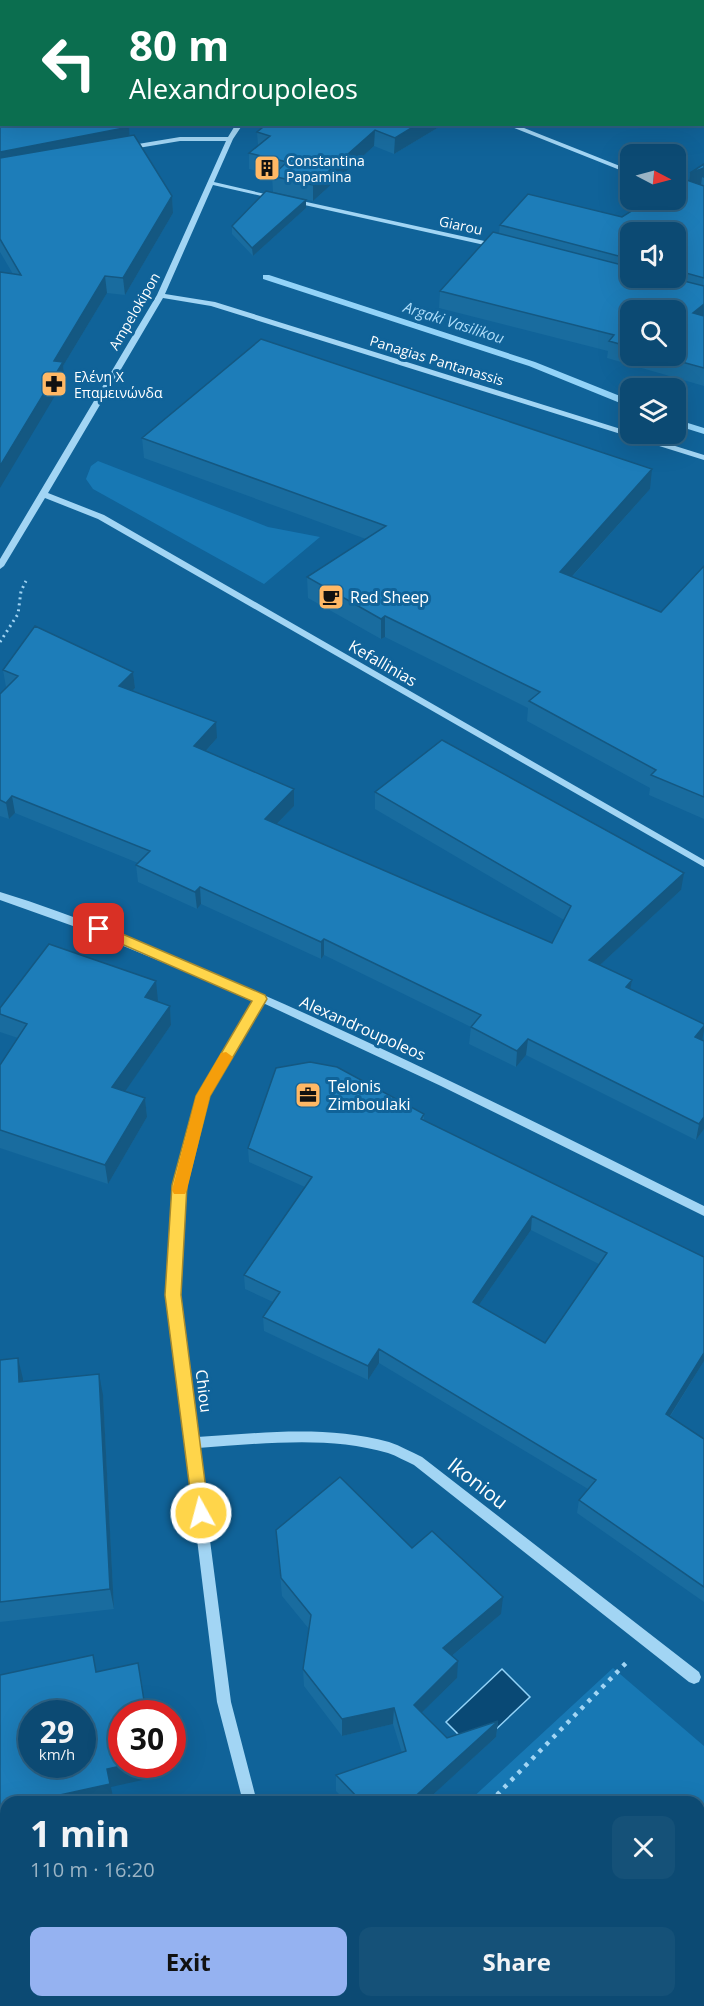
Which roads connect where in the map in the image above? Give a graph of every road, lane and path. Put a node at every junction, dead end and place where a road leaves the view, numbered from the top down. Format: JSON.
{"nodes":[{"id":1,"x":239,"y":126,"type":"edge"},
{"id":2,"x":512,"y":126,"type":"edge"},
{"id":3,"x":230,"y":139,"type":"junction"},
{"id":4,"x":112,"y":151,"type":"edge"},
{"id":5,"x":620,"y":168,"type":"edge"},
{"id":6,"x":211,"y":183,"type":"junction"},
{"id":7,"x":508,"y":248,"type":"edge"},
{"id":8,"x":161,"y":295,"type":"junction"},
{"id":9,"x":704,"y":458,"type":"edge"},
{"id":10,"x":43,"y":494,"type":"junction"},
{"id":11,"x":0,"y":544,"type":"edge"},
{"id":12,"x":11,"y":546,"type":"junction"},
{"id":13,"x":0,"y":566,"type":"edge"},
{"id":14,"x":704,"y":864,"type":"edge"},
{"id":15,"x":0,"y":896,"type":"edge"},
{"id":16,"x":260,"y":999,"type":"junction"},
{"id":17,"x":704,"y":1211,"type":"edge"},
{"id":18,"x":192,"y":1443,"type":"junction"},
{"id":19,"x":649,"y":1640,"type":"junction"},
{"id":20,"x":694,"y":1677,"type":"dead end"},
{"id":21,"x":248,"y":1796,"type":"edge"},
{"id":22,"x":496,"y":1796,"type":"edge"}],
"edges":[{"from":1,"to":3,"type":"street","name":"Ampelokipon"},
{"from":2,"to":5,"type":"street"},
{"from":3,"to":4,"type":"street"},
{"from":3,"to":6,"type":"street","name":"Ampelokipon"},
{"from":6,"to":7,"type":"street","name":"Giarou"},
{"from":6,"to":8,"type":"street","name":"Ampelokipon"},
{"from":8,"to":9,"type":"street","name":"Panagias Pantanassis"},
{"from":8,"to":10,"type":"street","name":"Ampelokipon"},
{"from":10,"to":12,"type":"street","name":"Ampelokipon"},
{"from":10,"to":14,"type":"street","name":"Kefallinias"},
{"from":11,"to":12,"type":"street"},
{"from":12,"to":13,"type":"street","name":"Ampelokipon"},
{"from":15,"to":16,"type":"street","name":"Alexandroupoleos"},
{"from":16,"to":17,"type":"street","name":"Alexandroupoleos"},
{"from":16,"to":18,"type":"street","name":"Chiou"},
{"from":18,"to":19,"type":"street","name":"Ikoniou"},
{"from":18,"to":21,"type":"street","name":"Chiou"},
{"from":19,"to":20,"type":"street","name":"Ikoniou"},
{"from":19,"to":22,"type":"path"}]}
